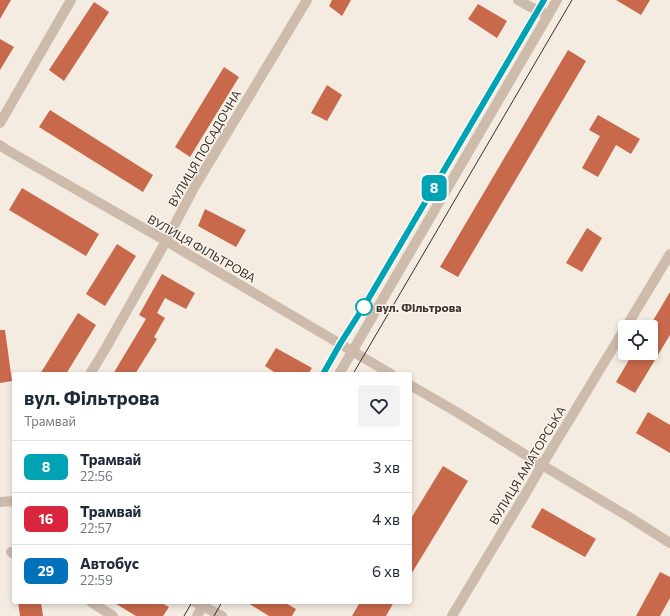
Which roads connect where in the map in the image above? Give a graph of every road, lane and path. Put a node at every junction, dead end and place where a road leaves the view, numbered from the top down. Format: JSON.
{"nodes":[{"id":1,"x":71,"y":0,"type":"edge"},
{"id":2,"x":307,"y":0,"type":"edge"},
{"id":3,"x":518,"y":0,"type":"edge"},
{"id":4,"x":557,"y":0,"type":"edge"},
{"id":5,"x":548,"y":15,"type":"junction"},
{"id":6,"x":0,"y":123,"type":"edge"},
{"id":7,"x":0,"y":145,"type":"edge"},
{"id":8,"x":166,"y":241,"type":"junction"},
{"id":9,"x":670,"y":254,"type":"edge"},
{"id":10,"x":630,"y":320,"type":"edge"},
{"id":11,"x":618,"y":340,"type":"edge"},
{"id":12,"x":352,"y":351,"type":"junction"},
{"id":13,"x":91,"y":372,"type":"edge"},
{"id":14,"x":340,"y":372,"type":"edge"},
{"id":15,"x":388,"y":372,"type":"edge"},
{"id":16,"x":412,"y":386,"type":"edge"},
{"id":17,"x":542,"y":465,"type":"junction"},
{"id":18,"x":12,"y":501,"type":"edge"},
{"id":19,"x":0,"y":502,"type":"edge"},
{"id":20,"x":670,"y":543,"type":"edge"},
{"id":21,"x":94,"y":604,"type":"edge"},
{"id":22,"x":201,"y":604,"type":"edge"},
{"id":23,"x":203,"y":604,"type":"edge"},
{"id":24,"x":113,"y":616,"type":"edge"},
{"id":25,"x":197,"y":616,"type":"edge"},
{"id":26,"x":222,"y":616,"type":"edge"},
{"id":27,"x":452,"y":616,"type":"edge"}],
"edges":[{"from":1,"to":6,"type":"street"},
{"from":2,"to":8,"type":"street","name":"ВУЛИЦЯ ПОСАДОЧНА"},
{"from":3,"to":5,"type":"street"},
{"from":4,"to":5,"type":"street"},
{"from":5,"to":12,"type":"street"},
{"from":7,"to":8,"type":"street","name":"ВУЛИЦЯ ФІЛЬТРОВА"},
{"from":8,"to":12,"type":"street","name":"ВУЛИЦЯ ФІЛЬТРОВА"},
{"from":8,"to":13,"type":"street","name":"ВУЛИЦЯ ПОСАДОЧНА"},
{"from":9,"to":10,"type":"street","name":"ВУЛИЦЯ АМАТОРСЬКА"},
{"from":11,"to":17,"type":"street","name":"ВУЛИЦЯ АМАТОРСЬКА"},
{"from":12,"to":14,"type":"street"},
{"from":12,"to":15,"type":"street","name":"ВУЛИЦЯ ФІЛЬТРОВА"},
{"from":16,"to":17,"type":"street"},
{"from":17,"to":20,"type":"street"},
{"from":17,"to":27,"type":"street","name":"ВУЛИЦЯ АМАТОРСЬКА"},
{"from":18,"to":19,"type":"street"},
{"from":21,"to":24,"type":"street"},
{"from":22,"to":25,"type":"street"},
{"from":23,"to":26,"type":"street"}]}
